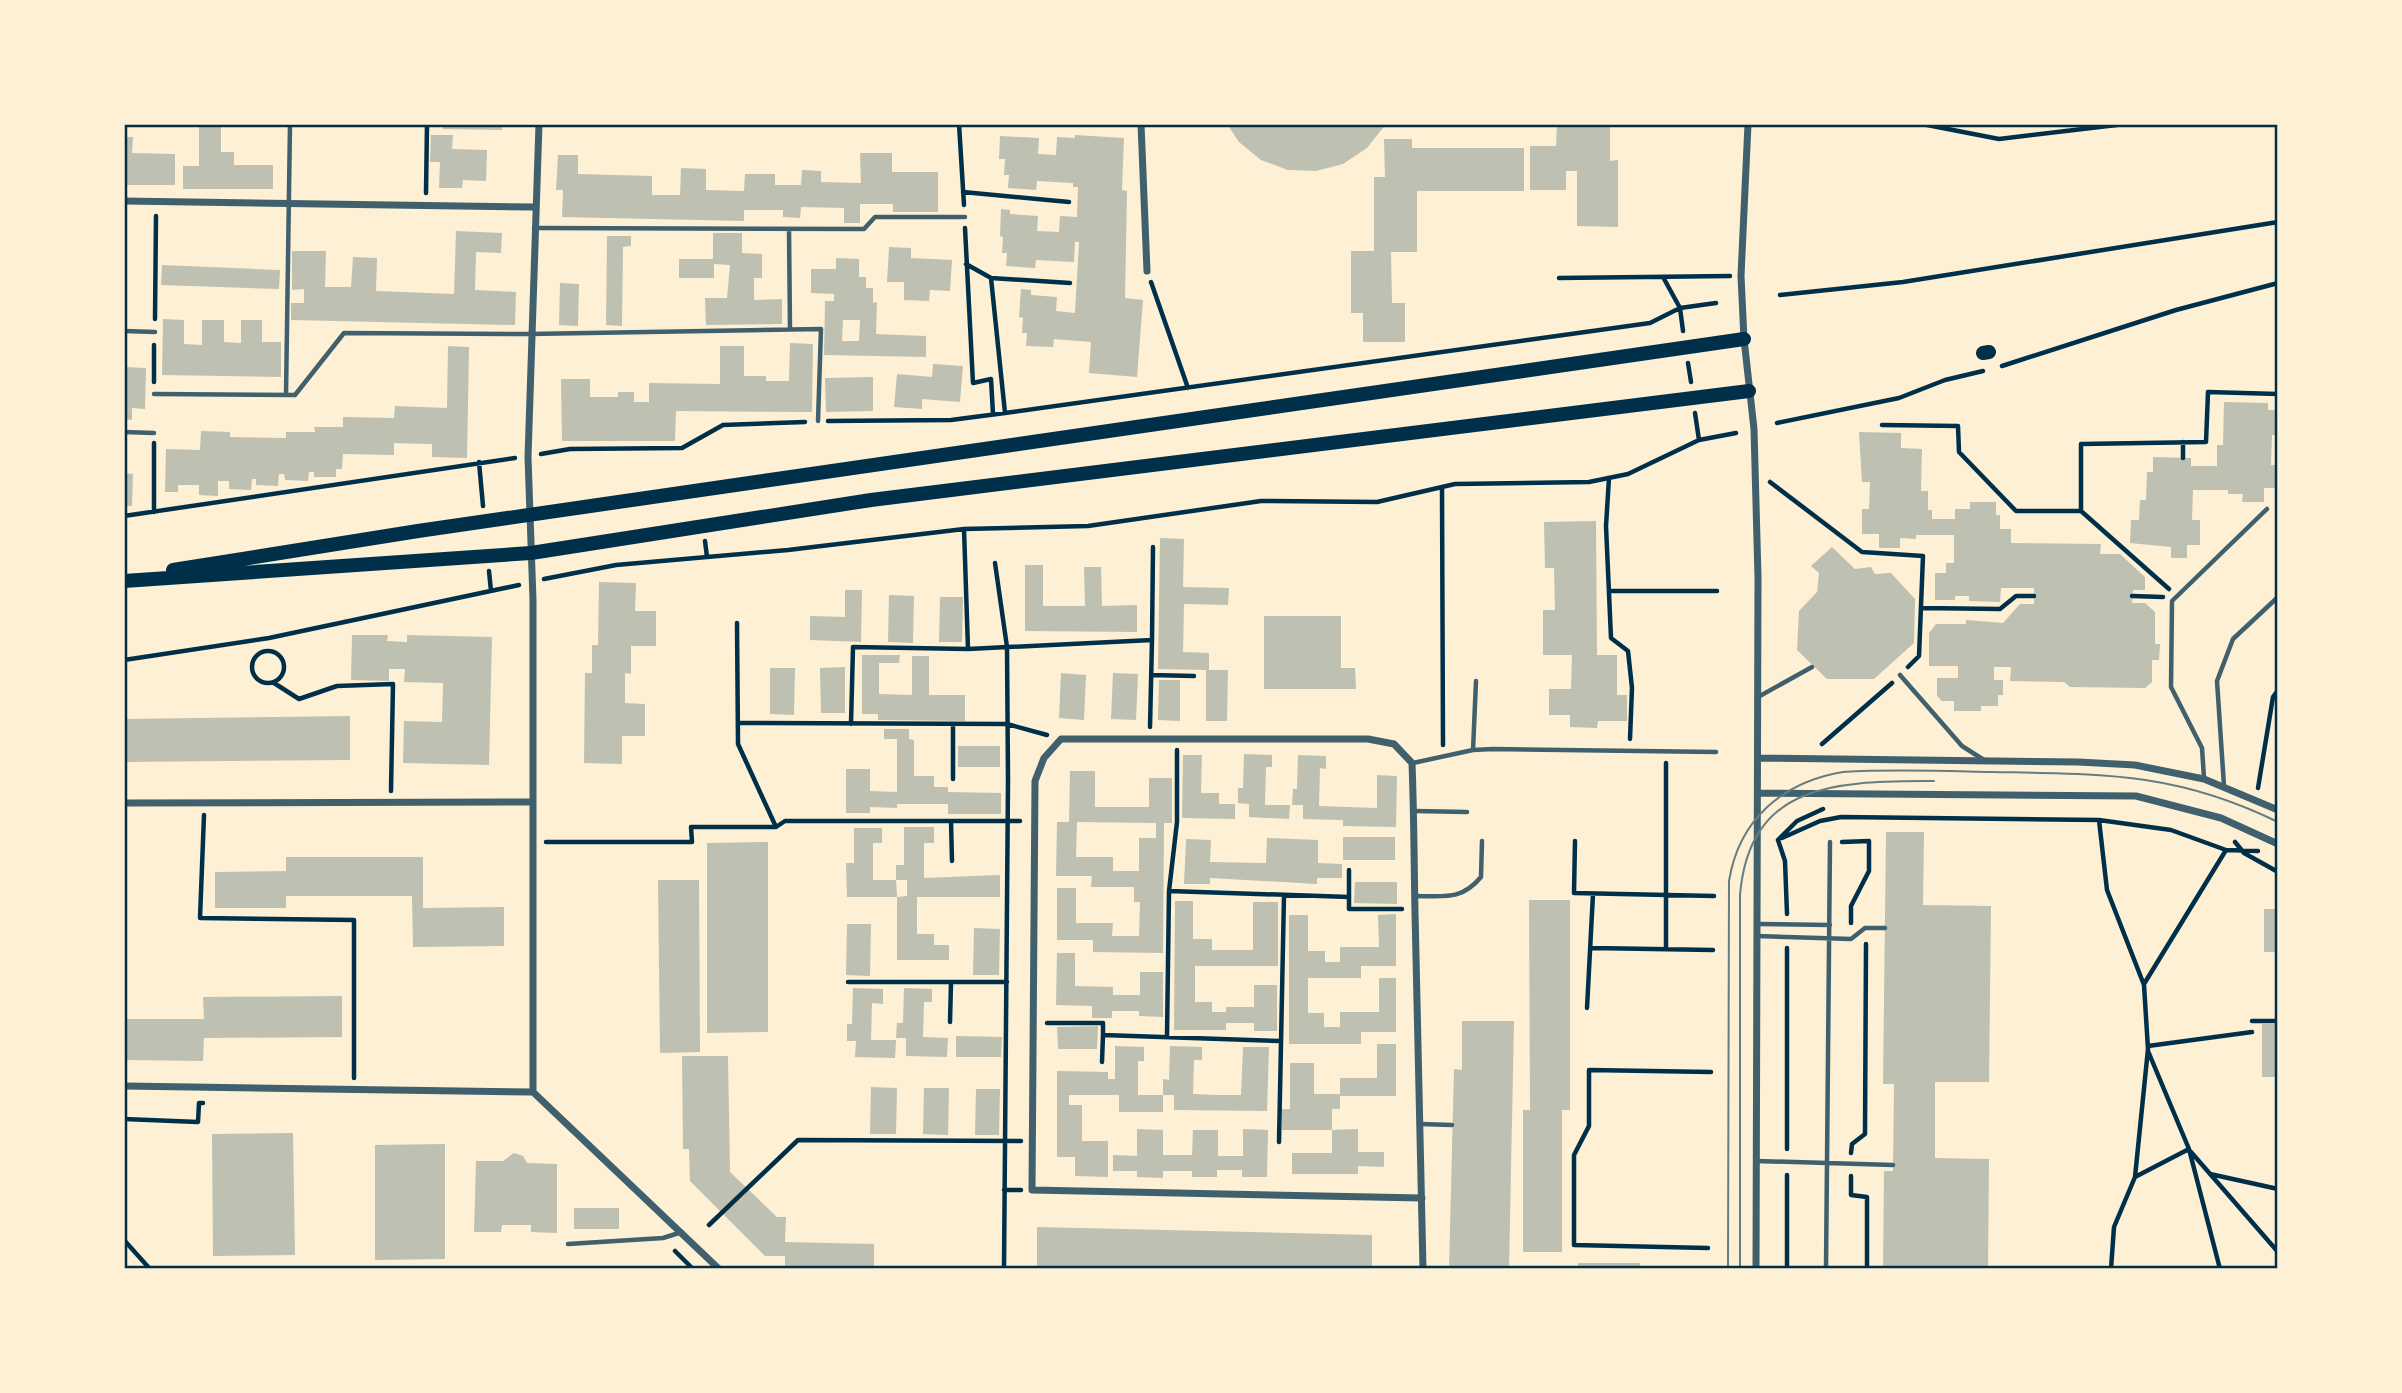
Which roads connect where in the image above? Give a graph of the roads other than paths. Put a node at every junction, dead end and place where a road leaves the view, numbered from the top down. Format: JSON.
{"nodes":[{"id":1,"x":290,"y":124,"type":"edge"},
{"id":2,"x":538,"y":124,"type":"edge"},
{"id":3,"x":1141,"y":124,"type":"edge"},
{"id":4,"x":1748,"y":124,"type":"edge"},
{"id":5,"x":124,"y":201,"type":"edge"},
{"id":6,"x":289,"y":202,"type":"junction"},
{"id":7,"x":533,"y":207,"type":"junction"},
{"id":8,"x":965,"y":217,"type":"road end"},
{"id":9,"x":533,"y":228,"type":"junction"},
{"id":10,"x":789,"y":229,"type":"junction"},
{"id":11,"x":1147,"y":271,"type":"road end"},
{"id":12,"x":790,"y":329,"type":"junction"},
{"id":13,"x":124,"y":331,"type":"edge"},
{"id":14,"x":155,"y":331,"type":"road end"},
{"id":15,"x":530,"y":334,"type":"junction"},
{"id":16,"x":1744,"y":339,"type":"junction"},
{"id":17,"x":1749,"y":391,"type":"junction"},
{"id":18,"x":154,"y":394,"type":"road end"},
{"id":19,"x":286,"y":395,"type":"junction"},
{"id":20,"x":818,"y":421,"type":"road end"},
{"id":21,"x":124,"y":432,"type":"edge"},
{"id":22,"x":154,"y":433,"type":"road end"},
{"id":23,"x":2267,"y":509,"type":"dead end"},
{"id":24,"x":528,"y":516,"type":"junction"},
{"id":25,"x":531,"y":554,"type":"junction"},
{"id":26,"x":124,"y":579,"type":"edge"},
{"id":27,"x":2278,"y":597,"type":"edge"},
{"id":28,"x":1812,"y":667,"type":"dead end"},
{"id":29,"x":1900,"y":676,"type":"road end"},
{"id":30,"x":1476,"y":681,"type":"dead end"},
{"id":31,"x":1758,"y":697,"type":"junction"},
{"id":32,"x":1473,"y":750,"type":"junction"},
{"id":33,"x":1716,"y":752,"type":"dead end"},
{"id":34,"x":1759,"y":758,"type":"junction"},
{"id":35,"x":1984,"y":761,"type":"junction"},
{"id":36,"x":1412,"y":763,"type":"junction"},
{"id":37,"x":2204,"y":779,"type":"junction"},
{"id":38,"x":2224,"y":786,"type":"junction"},
{"id":39,"x":1759,"y":793,"type":"junction"},
{"id":40,"x":531,"y":802,"type":"junction"},
{"id":41,"x":124,"y":803,"type":"edge"},
{"id":42,"x":2278,"y":810,"type":"edge"},
{"id":43,"x":1414,"y":811,"type":"junction"},
{"id":44,"x":1467,"y":811,"type":"dead end"},
{"id":45,"x":1482,"y":841,"type":"dead end"},
{"id":46,"x":1830,"y":842,"type":"road end"},
{"id":47,"x":2278,"y":844,"type":"edge"},
{"id":48,"x":1415,"y":896,"type":"junction"},
{"id":49,"x":1756,"y":924,"type":"junction"},
{"id":50,"x":1830,"y":925,"type":"junction"},
{"id":51,"x":1885,"y":928,"type":"dead end"},
{"id":52,"x":1756,"y":936,"type":"junction"},
{"id":53,"x":1830,"y":937,"type":"junction"},
{"id":54,"x":124,"y":1086,"type":"edge"},
{"id":55,"x":533,"y":1091,"type":"junction"},
{"id":56,"x":1420,"y":1124,"type":"junction"},
{"id":57,"x":1452,"y":1125,"type":"dead end"},
{"id":58,"x":1756,"y":1161,"type":"junction"},
{"id":59,"x":1827,"y":1162,"type":"junction"},
{"id":60,"x":1893,"y":1165,"type":"dead end"},
{"id":61,"x":1422,"y":1198,"type":"junction"},
{"id":62,"x":682,"y":1232,"type":"junction"},
{"id":63,"x":568,"y":1244,"type":"dead end"},
{"id":64,"x":719,"y":1269,"type":"edge"},
{"id":65,"x":1423,"y":1269,"type":"edge"},
{"id":66,"x":1756,"y":1269,"type":"edge"},
{"id":67,"x":1826,"y":1269,"type":"edge"}],
"edges":[{"from":1,"to":6,"type":"lane"},
{"from":2,"to":7,"type":"street"},
{"from":3,"to":11,"type":"street"},
{"from":4,"to":16,"type":"street"},
{"from":5,"to":6,"type":"street"},
{"from":6,"to":7,"type":"street"},
{"from":6,"to":19,"type":"lane"},
{"from":7,"to":9,"type":"street"},
{"from":8,"to":10,"type":"lane"},
{"from":9,"to":10,"type":"lane"},
{"from":9,"to":15,"type":"street"},
{"from":10,"to":12,"type":"lane"},
{"from":12,"to":15,"type":"lane"},
{"from":12,"to":20,"type":"lane"},
{"from":13,"to":14,"type":"lane"},
{"from":15,"to":19,"type":"lane"},
{"from":15,"to":24,"type":"street"},
{"from":16,"to":17,"type":"street"},
{"from":16,"to":24,"type":"main road"},
{"from":17,"to":25,"type":"main road"},
{"from":17,"to":31,"type":"street"},
{"from":18,"to":19,"type":"lane"},
{"from":21,"to":22,"type":"lane"},
{"from":23,"to":37,"type":"lane"},
{"from":24,"to":25,"type":"street"},
{"from":24,"to":26,"type":"main road"},
{"from":25,"to":26,"type":"main road"},
{"from":25,"to":40,"type":"street"},
{"from":27,"to":38,"type":"lane"},
{"from":28,"to":31,"type":"lane"},
{"from":29,"to":35,"type":"lane"},
{"from":30,"to":32,"type":"lane"},
{"from":31,"to":34,"type":"street"},
{"from":32,"to":33,"type":"lane"},
{"from":32,"to":36,"type":"lane"},
{"from":34,"to":35,"type":"street"},
{"from":34,"to":39,"type":"street"},
{"from":35,"to":37,"type":"street"},
{"from":36,"to":43,"type":"street"},
{"from":36,"to":61,"type":"street"},
{"from":37,"to":38,"type":"street"},
{"from":38,"to":42,"type":"street"},
{"from":39,"to":47,"type":"street"},
{"from":39,"to":49,"type":"street"},
{"from":40,"to":41,"type":"street"},
{"from":40,"to":55,"type":"street"},
{"from":43,"to":44,"type":"lane"},
{"from":43,"to":48,"type":"street"},
{"from":45,"to":48,"type":"lane"},
{"from":46,"to":50,"type":"lane"},
{"from":48,"to":56,"type":"street"},
{"from":49,"to":50,"type":"lane"},
{"from":49,"to":52,"type":"street"},
{"from":50,"to":53,"type":"lane"},
{"from":51,"to":53,"type":"lane"},
{"from":52,"to":53,"type":"lane"},
{"from":52,"to":58,"type":"street"},
{"from":53,"to":59,"type":"lane"},
{"from":54,"to":55,"type":"street"},
{"from":55,"to":62,"type":"street"},
{"from":56,"to":57,"type":"lane"},
{"from":56,"to":61,"type":"street"},
{"from":58,"to":59,"type":"lane"},
{"from":58,"to":66,"type":"street"},
{"from":59,"to":60,"type":"lane"},
{"from":59,"to":67,"type":"lane"},
{"from":61,"to":65,"type":"street"},
{"from":62,"to":63,"type":"lane"},
{"from":62,"to":64,"type":"street"}]}
